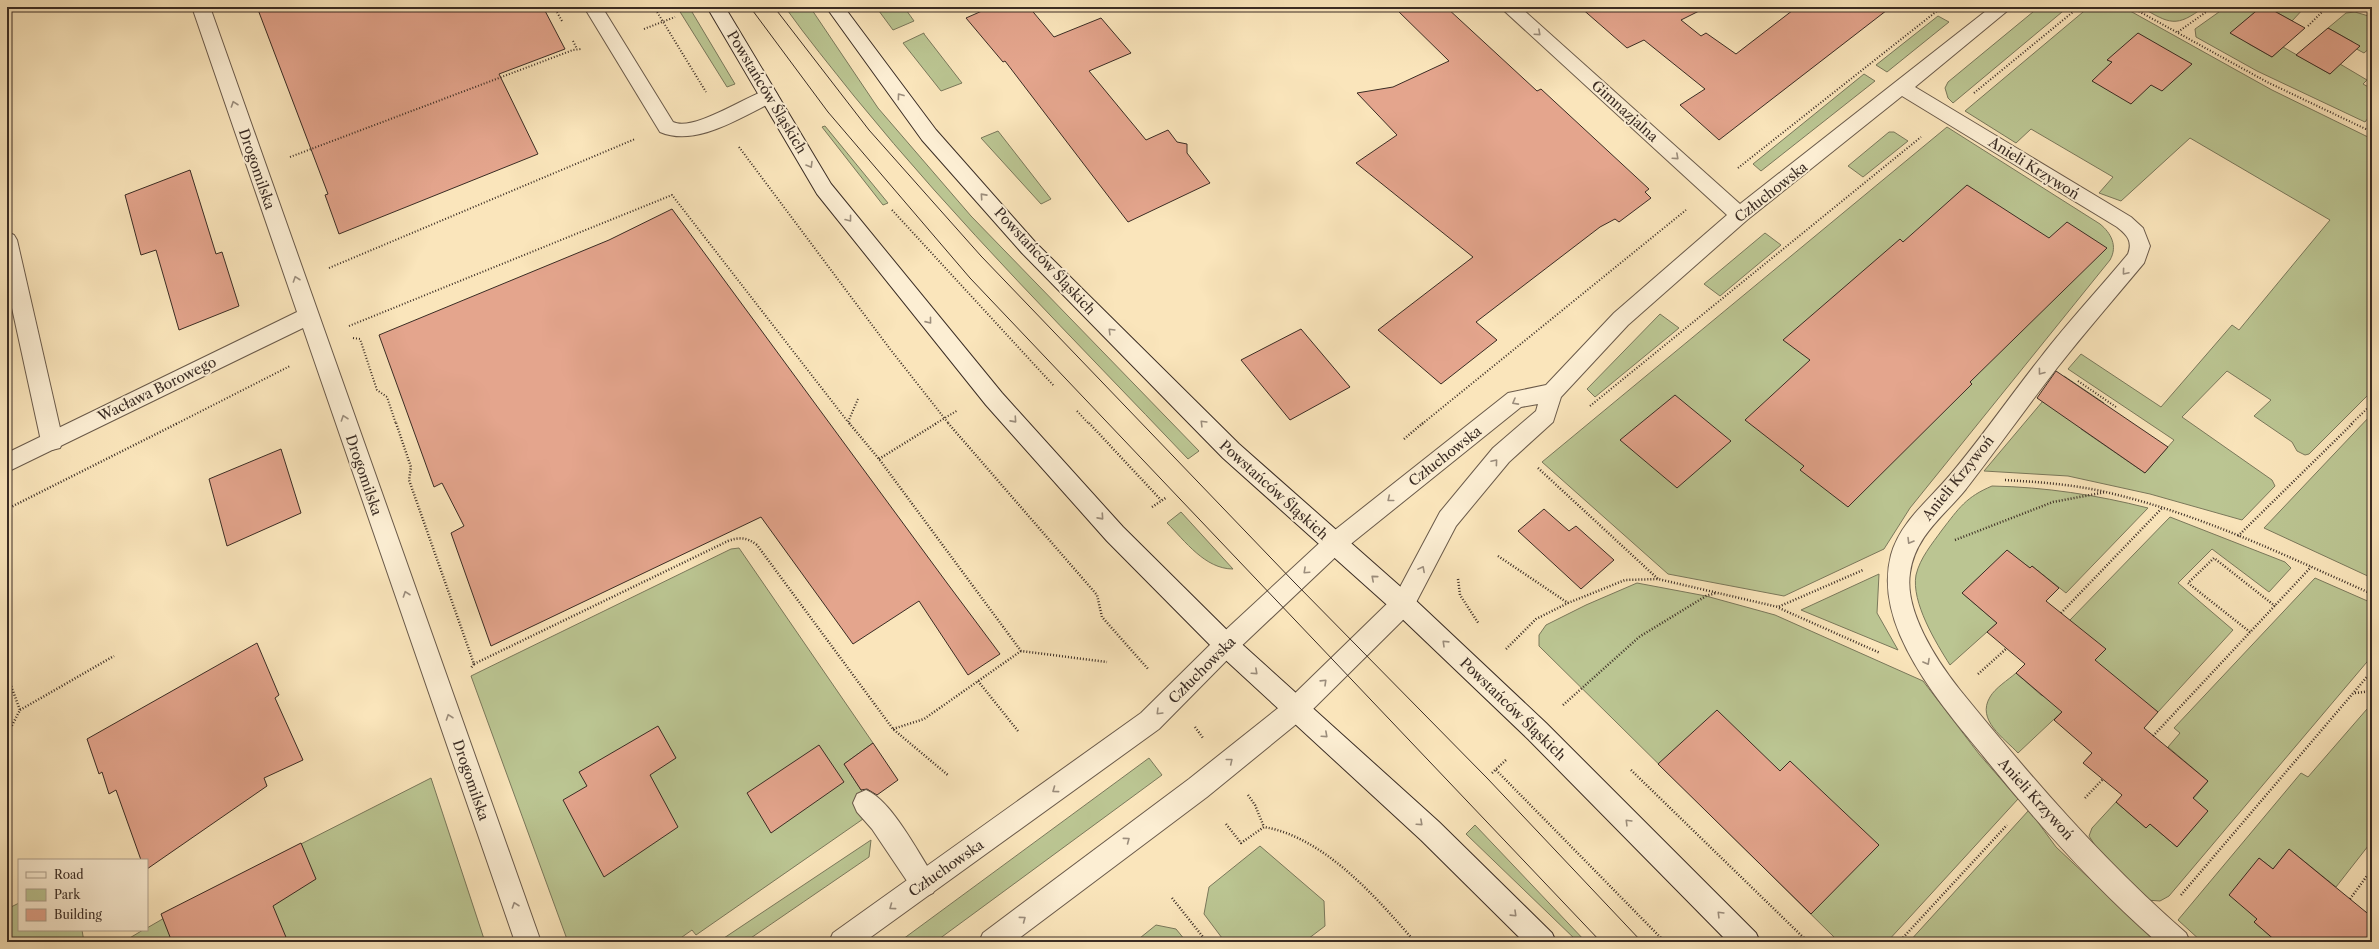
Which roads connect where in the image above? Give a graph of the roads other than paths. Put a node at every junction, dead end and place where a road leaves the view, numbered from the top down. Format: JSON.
{"nodes":[{"id":1,"x":201,"y":7,"type":"edge"},
{"id":2,"x":593,"y":7,"type":"edge"},
{"id":3,"x":716,"y":7,"type":"edge"},
{"id":4,"x":835,"y":7,"type":"edge"},
{"id":5,"x":1509,"y":7,"type":"edge"},
{"id":6,"x":2003,"y":7,"type":"edge"},
{"id":7,"x":1903,"y":88,"type":"junction"},
{"id":8,"x":769,"y":96,"type":"junction"},
{"id":9,"x":1740,"y":215,"type":"junction"},
{"id":10,"x":7,"y":240,"type":"edge"},
{"id":11,"x":308,"y":316,"type":"junction"},
{"id":12,"x":1552,"y":393,"type":"junction"},
{"id":13,"x":52,"y":441,"type":"junction"},
{"id":14,"x":7,"y":463,"type":"edge"},
{"id":15,"x":1334,"y":544,"type":"junction"},
{"id":16,"x":1404,"y":604,"type":"junction"},
{"id":17,"x":1226,"y":645,"type":"junction"},
{"id":18,"x":1296,"y":709,"type":"junction"},
{"id":19,"x":866,"y":803,"type":"dead end"},
{"id":20,"x":924,"y":884,"type":"junction"},
{"id":21,"x":528,"y":942,"type":"edge"},
{"id":22,"x":842,"y":942,"type":"edge"},
{"id":23,"x":992,"y":942,"type":"edge"},
{"id":24,"x":1543,"y":942,"type":"edge"},
{"id":25,"x":1747,"y":942,"type":"edge"},
{"id":26,"x":2177,"y":942,"type":"edge"}],
"edges":[{"from":11,"to":1,"type":"street","name":"Drogomilska","one_way":true},
{"from":2,"to":8,"type":"street"},
{"from":3,"to":8,"type":"street","name":"Powstańców Śląskich"},
{"from":15,"to":4,"type":"street","name":"Powstańców Śląskich","one_way":true},
{"from":5,"to":9,"type":"street","name":"Gimnazjalna","one_way":true},
{"from":6,"to":7,"type":"street","name":"Człuchowska"},
{"from":7,"to":9,"type":"street","name":"Człuchowska"},
{"from":7,"to":26,"type":"street","name":"Anieli Krzywoń","one_way":true},
{"from":8,"to":17,"type":"street","name":"Powstańców Śląskich","one_way":true},
{"from":9,"to":12,"type":"street","name":"Człuchowska"},
{"from":10,"to":13,"type":"street"},
{"from":11,"to":13,"type":"street","name":"Wacława Borowego"},
{"from":21,"to":11,"type":"street","name":"Drogomilska","one_way":true},
{"from":12,"to":15,"type":"street","name":"Człuchowska","one_way":true},
{"from":16,"to":12,"type":"street","name":"Człuchowska","one_way":true},
{"from":13,"to":14,"type":"street","name":"Wacława Borowego"},
{"from":16,"to":15,"type":"street","name":"Powstańców Śląskich","one_way":true},
{"from":15,"to":17,"type":"street","name":"Człuchowska","one_way":true},
{"from":18,"to":16,"type":"street","name":"Człuchowska","one_way":true},
{"from":25,"to":16,"type":"street","name":"Powstańców Śląskich","one_way":true},
{"from":17,"to":18,"type":"street","name":"Powstańców Śląskich","one_way":true},
{"from":17,"to":20,"type":"street","name":"Człuchowska","one_way":true},
{"from":23,"to":18,"type":"street","name":"Człuchowska","one_way":true},
{"from":18,"to":24,"type":"street","name":"Powstańców Śląskich","one_way":true},
{"from":19,"to":20,"type":"street"},
{"from":20,"to":22,"type":"street","name":"Człuchowska","one_way":true}]}
